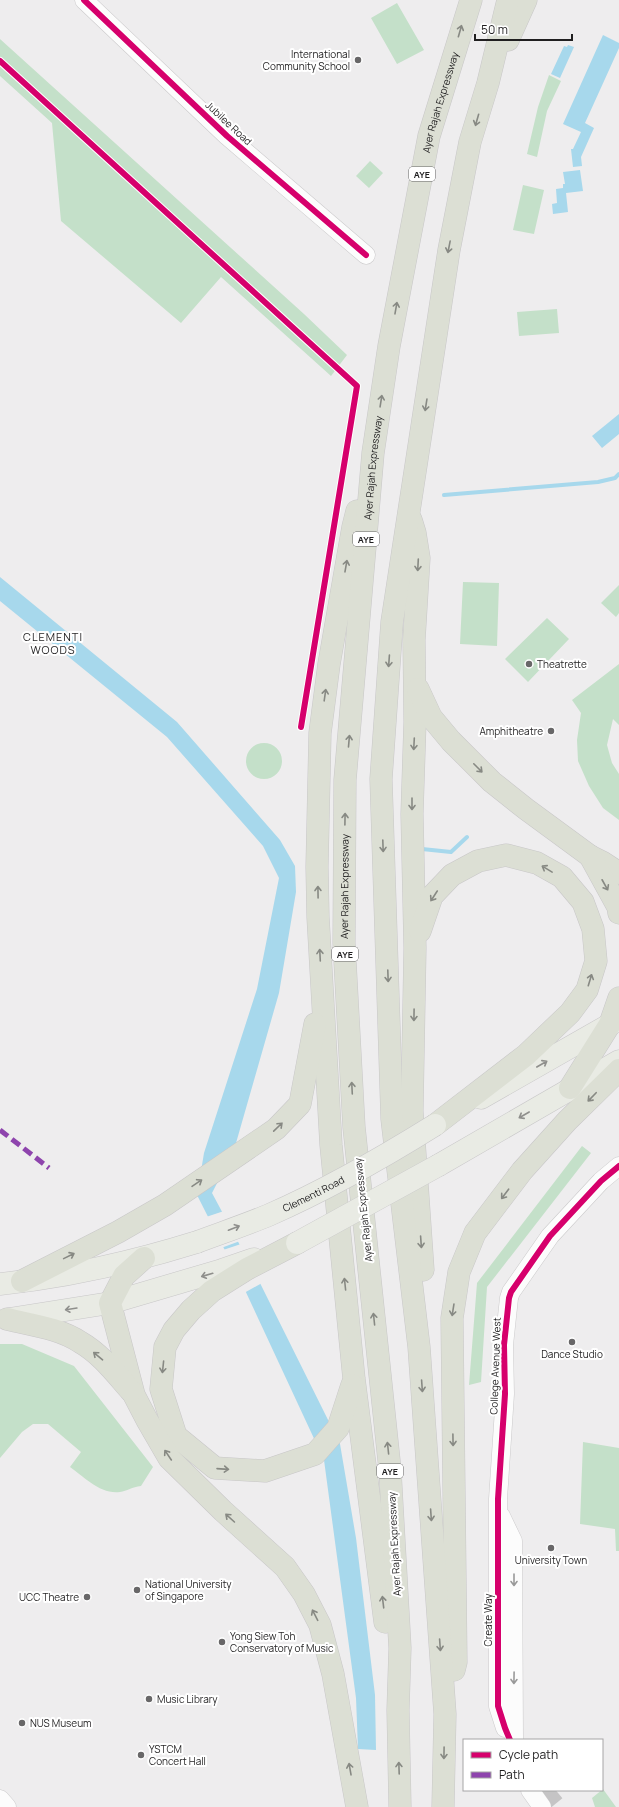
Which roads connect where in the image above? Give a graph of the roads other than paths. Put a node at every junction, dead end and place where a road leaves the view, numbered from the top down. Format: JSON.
{"nodes":[{"id":1,"x":84,"y":0,"type":"edge"},
{"id":2,"x":508,"y":0,"type":"edge"},
{"id":3,"x":526,"y":0,"type":"edge"},
{"id":4,"x":469,"y":2,"type":"edge"},
{"id":5,"x":488,"y":83,"type":"junction"},
{"id":6,"x":366,"y":255,"type":"dead end"},
{"id":7,"x":373,"y":453,"type":"junction"},
{"id":8,"x":409,"y":513,"type":"junction"},
{"id":9,"x":415,"y":683,"type":"junction"},
{"id":10,"x":590,"y":856,"type":"junction"},
{"id":11,"x":619,"y":873,"type":"edge"},
{"id":12,"x":619,"y":913,"type":"edge"},
{"id":13,"x":415,"y":948,"type":"junction"},
{"id":14,"x":322,"y":992,"type":"junction"},
{"id":15,"x":619,"y":998,"type":"edge"},
{"id":16,"x":614,"y":1022,"type":"edge"},
{"id":17,"x":619,"y":1061,"type":"edge"},
{"id":18,"x":619,"y":1070,"type":"edge"},
{"id":19,"x":570,"y":1088,"type":"junction"},
{"id":20,"x":435,"y":1125,"type":"junction"},
{"id":21,"x":619,"y":1166,"type":"edge"},
{"id":22,"x":297,"y":1243,"type":"junction"},
{"id":23,"x":146,"y":1258,"type":"junction"},
{"id":24,"x":22,"y":1282,"type":"junction"},
{"id":25,"x":0,"y":1284,"type":"edge"},
{"id":26,"x":110,"y":1303,"type":"junction"},
{"id":27,"x":3,"y":1319,"type":"edge"},
{"id":28,"x":419,"y":1347,"type":"junction"},
{"id":29,"x":354,"y":1379,"type":"junction"},
{"id":30,"x":134,"y":1395,"type":"junction"},
{"id":31,"x":498,"y":1512,"type":"junction"},
{"id":32,"x":398,"y":1710,"type":"junction"},
{"id":33,"x":445,"y":1714,"type":"junction"},
{"id":34,"x":509,"y":1734,"type":"edge"},
{"id":35,"x":0,"y":1799,"type":"edge"},
{"id":36,"x":6,"y":1807,"type":"edge"},
{"id":37,"x":357,"y":1807,"type":"edge"},
{"id":38,"x":400,"y":1807,"type":"edge"},
{"id":39,"x":443,"y":1807,"type":"edge"}],
"edges":[{"from":1,"to":6,"type":"street","name":"Jubilee Road"},
{"from":2,"to":5,"type":"highway"},
{"from":3,"to":5,"type":"highway"},
{"from":7,"to":4,"type":"highway","name":"Ayer Rajah Expressway","number":"AYE","one_way":true},
{"from":5,"to":8,"type":"highway","one_way":true},
{"from":14,"to":7,"type":"highway","one_way":true},
{"from":32,"to":7,"type":"highway","name":"Ayer Rajah Expressway","number":"AYE","one_way":true},
{"from":8,"to":9,"type":"highway","one_way":true},
{"from":8,"to":28,"type":"highway","one_way":true},
{"from":9,"to":10,"type":"highway","one_way":true},
{"from":9,"to":13,"type":"highway","one_way":true},
{"from":10,"to":11,"type":"highway"},
{"from":10,"to":12,"type":"highway","one_way":true},
{"from":20,"to":13,"type":"highway","one_way":true},
{"from":13,"to":28,"type":"highway","one_way":true},
{"from":24,"to":14,"type":"highway","one_way":true},
{"from":29,"to":14,"type":"highway","one_way":true},
{"from":15,"to":16,"type":"highway"},
{"from":16,"to":19,"type":"highway"},
{"from":20,"to":16,"type":"main road","name":"Clementi Road","one_way":true},
{"from":17,"to":19,"type":"main road"},
{"from":18,"to":33,"type":"highway","one_way":true},
{"from":19,"to":22,"type":"main road","one_way":true,"bridge":true},
{"from":23,"to":20,"type":"main road","name":"Clementi Road","one_way":true,"bridge":true},
{"from":21,"to":31,"type":"street","name":"College Avenue West"},
{"from":22,"to":26,"type":"main road","one_way":true},
{"from":22,"to":29,"type":"highway","one_way":true},
{"from":23,"to":24,"type":"main road","name":"Clementi Road"},
{"from":23,"to":26,"type":"highway"},
{"from":24,"to":25,"type":"main road","name":"Clementi Road"},
{"from":26,"to":27,"type":"main road","one_way":true},
{"from":26,"to":30,"type":"highway"},
{"from":30,"to":27,"type":"highway","one_way":true},
{"from":28,"to":33,"type":"highway","one_way":true},
{"from":32,"to":29,"type":"highway","one_way":true},
{"from":37,"to":30,"type":"highway","one_way":true},
{"from":31,"to":34,"type":"street","name":"Create Way"},
{"from":31,"to":34,"type":"street","name":"Create Way","one_way":true},
{"from":38,"to":32,"type":"highway","name":"Ayer Rajah Expressway","number":"AYE","one_way":true},
{"from":33,"to":39,"type":"highway","one_way":true},
{"from":35,"to":36,"type":"street"}]}
